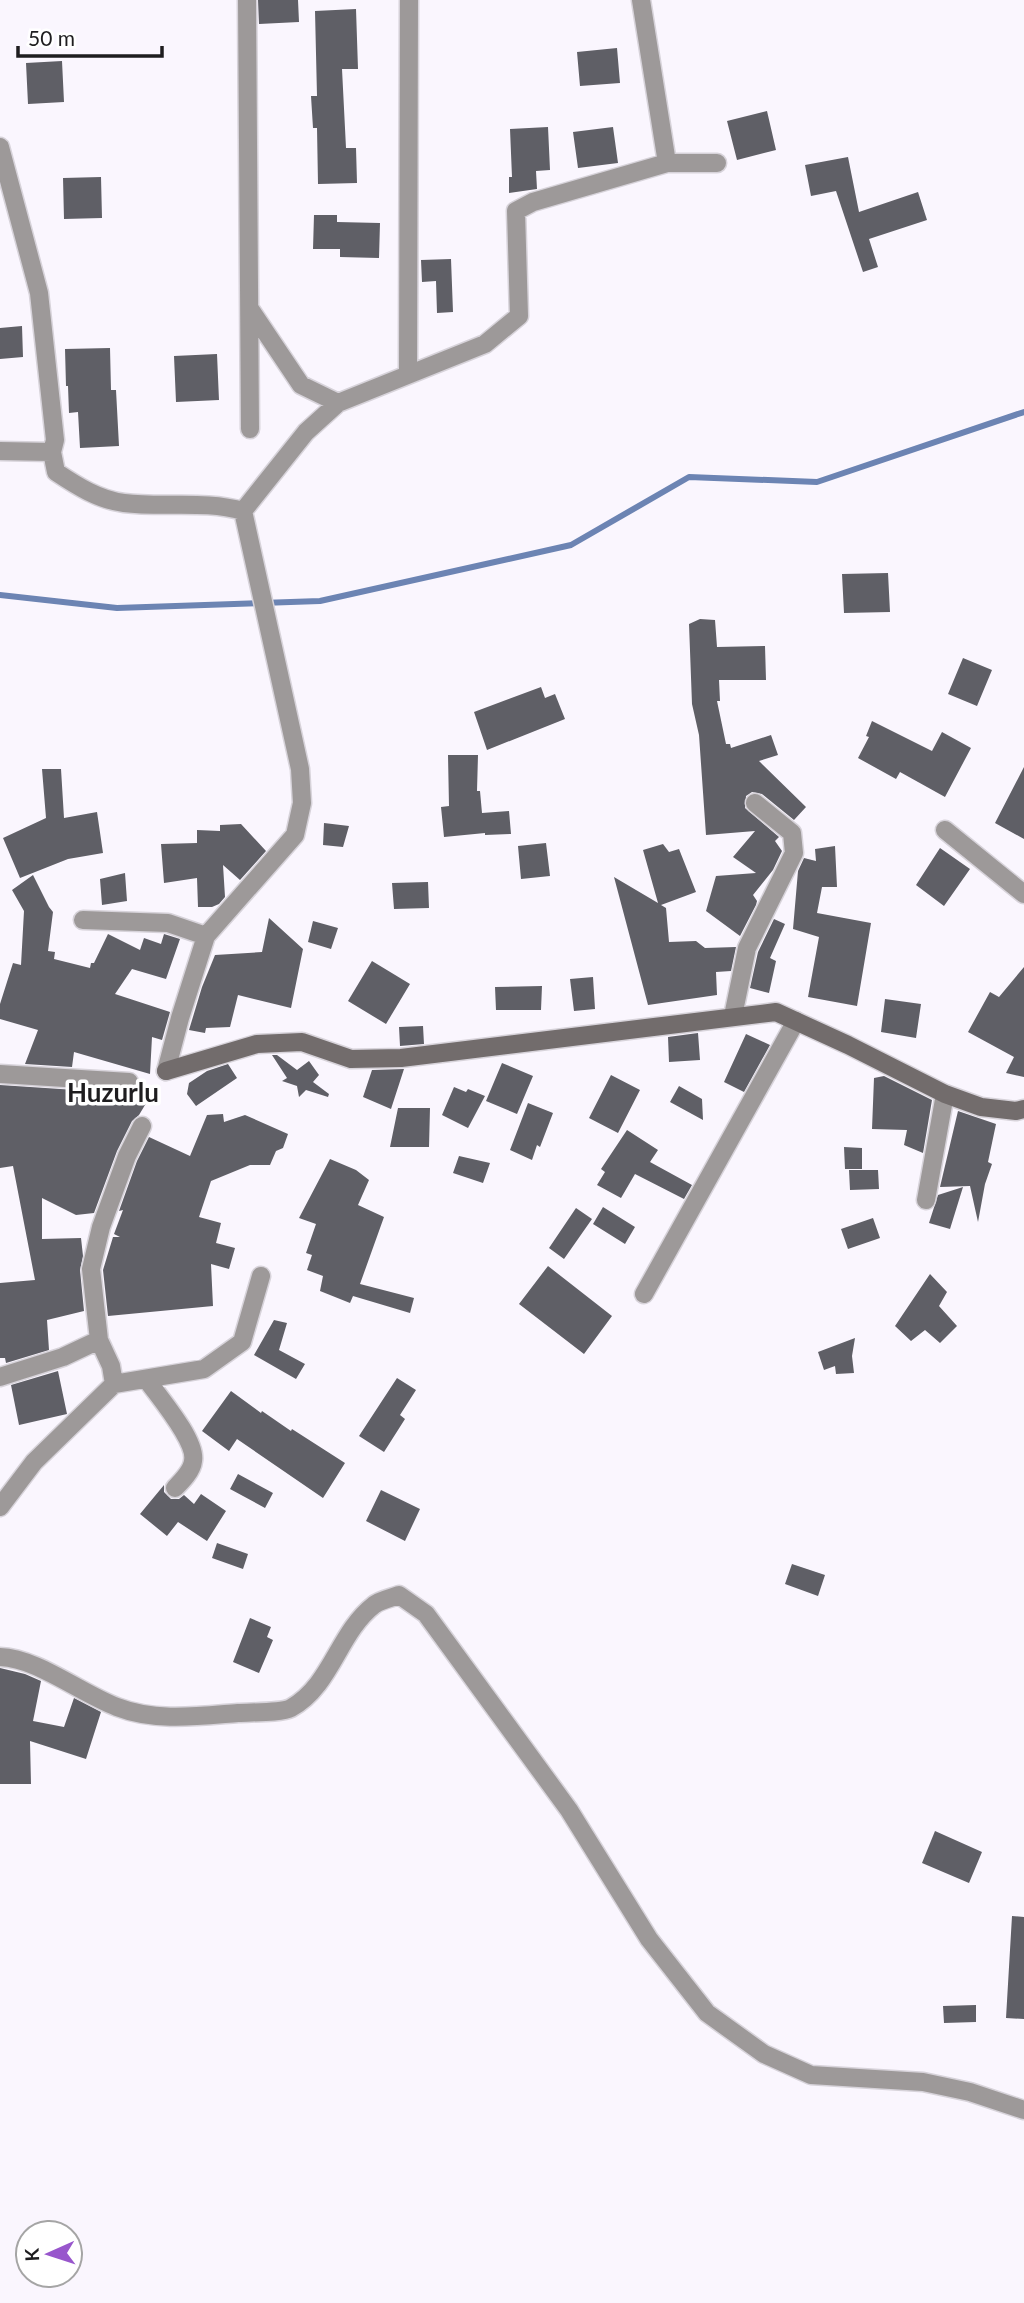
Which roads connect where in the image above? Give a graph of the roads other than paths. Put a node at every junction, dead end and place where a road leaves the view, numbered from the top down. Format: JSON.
{"nodes":[{"id":1,"x":247,"y":0,"type":"edge"},
{"id":2,"x":409,"y":0,"type":"edge"},
{"id":3,"x":640,"y":0,"type":"edge"},
{"id":4,"x":0,"y":147,"type":"edge"},
{"id":5,"x":667,"y":163,"type":"junction"},
{"id":6,"x":717,"y":163,"type":"dead end"},
{"id":7,"x":249,"y":308,"type":"junction"},
{"id":8,"x":408,"y":374,"type":"junction"},
{"id":9,"x":338,"y":403,"type":"junction"},
{"id":10,"x":250,"y":429,"type":"dead end"},
{"id":11,"x":0,"y":451,"type":"edge"},
{"id":12,"x":52,"y":452,"type":"junction"},
{"id":13,"x":243,"y":511,"type":"junction"},
{"id":14,"x":755,"y":803,"type":"dead end"},
{"id":15,"x":945,"y":831,"type":"dead end"},
{"id":16,"x":1024,"y":894,"type":"edge"},
{"id":17,"x":83,"y":920,"type":"dead end"},
{"id":18,"x":206,"y":936,"type":"junction"},
{"id":19,"x":733,"y":1016,"type":"junction"},
{"id":20,"x":796,"y":1021,"type":"junction"},
{"id":21,"x":0,"y":1074,"type":"edge"},
{"id":22,"x":130,"y":1082,"type":"dead end"},
{"id":23,"x":945,"y":1094,"type":"junction"},
{"id":24,"x":1024,"y":1109,"type":"edge"},
{"id":25,"x":142,"y":1126,"type":"dead end"},
{"id":26,"x":926,"y":1200,"type":"dead end"},
{"id":27,"x":261,"y":1276,"type":"dead end"},
{"id":28,"x":644,"y":1294,"type":"dead end"},
{"id":29,"x":99,"y":1340,"type":"junction"},
{"id":30,"x":0,"y":1377,"type":"edge"},
{"id":31,"x":147,"y":1380,"type":"junction"},
{"id":32,"x":114,"y":1384,"type":"junction"},
{"id":33,"x":175,"y":1488,"type":"dead end"},
{"id":34,"x":0,"y":1507,"type":"edge"},
{"id":35,"x":0,"y":1657,"type":"edge"},
{"id":36,"x":1024,"y":2110,"type":"edge"}],
"edges":[{"from":1,"to":7,"type":"street"},
{"from":2,"to":8,"type":"street"},
{"from":3,"to":5,"type":"street"},
{"from":4,"to":12,"type":"street"},
{"from":5,"to":6,"type":"street"},
{"from":5,"to":8,"type":"street"},
{"from":7,"to":9,"type":"street"},
{"from":7,"to":10,"type":"street"},
{"from":8,"to":9,"type":"street"},
{"from":9,"to":13,"type":"street"},
{"from":11,"to":12,"type":"street"},
{"from":12,"to":13,"type":"street"},
{"from":13,"to":18,"type":"street"},
{"from":14,"to":19,"type":"street"},
{"from":15,"to":16,"type":"street"},
{"from":17,"to":18,"type":"street"},
{"from":18,"to":19,"type":"street"},
{"from":19,"to":20,"type":"street"},
{"from":20,"to":23,"type":"street"},
{"from":20,"to":28,"type":"street"},
{"from":21,"to":22,"type":"street"},
{"from":23,"to":24,"type":"street"},
{"from":23,"to":26,"type":"street"},
{"from":25,"to":29,"type":"street"},
{"from":27,"to":31,"type":"street"},
{"from":29,"to":30,"type":"street"},
{"from":29,"to":32,"type":"street"},
{"from":31,"to":32,"type":"street"},
{"from":31,"to":33,"type":"street"},
{"from":32,"to":34,"type":"street"},
{"from":35,"to":36,"type":"street"}]}
